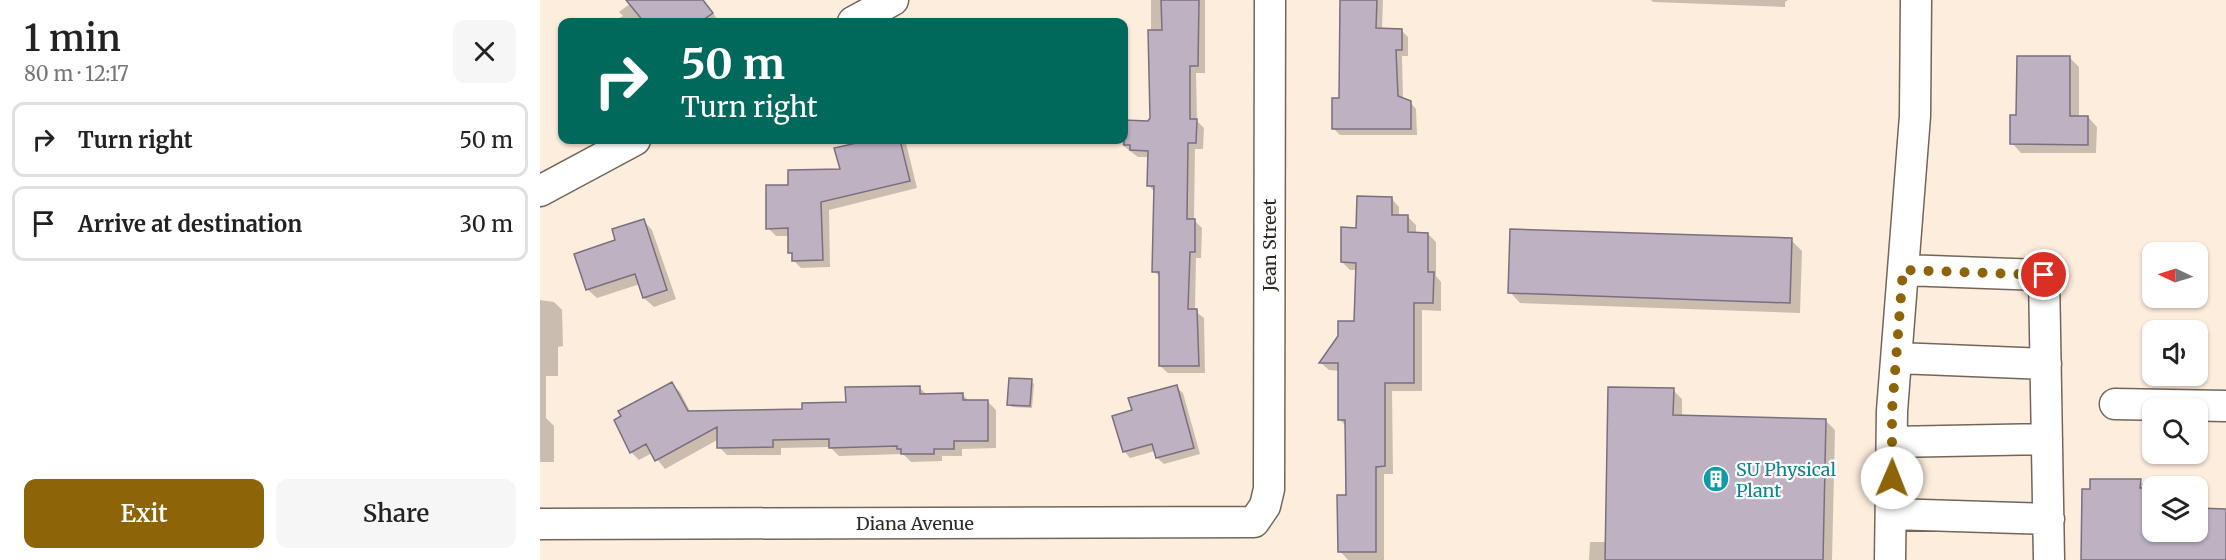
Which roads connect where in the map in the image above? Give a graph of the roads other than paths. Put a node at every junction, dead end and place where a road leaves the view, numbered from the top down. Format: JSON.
{"nodes":[{"id":1,"x":1270,"y":0,"type":"edge"},
{"id":2,"x":1916,"y":0,"type":"edge"},
{"id":3,"x":627,"y":144,"type":"edge"},
{"id":4,"x":540,"y":190,"type":"edge"},
{"id":5,"x":1903,"y":270,"type":"junction"},
{"id":6,"x":1897,"y":358,"type":"junction"},
{"id":7,"x":2046,"y":364,"type":"junction"},
{"id":8,"x":2115,"y":404,"type":"dead end"},
{"id":9,"x":2226,"y":406,"type":"edge"},
{"id":10,"x":2047,"y":439,"type":"junction"},
{"id":11,"x":1892,"y":442,"type":"junction"},
{"id":12,"x":1269,"y":489,"type":"joint"},
{"id":13,"x":1891,"y":514,"type":"junction"},
{"id":14,"x":2049,"y":519,"type":"junction"},
{"id":15,"x":540,"y":524,"type":"edge"},
{"id":16,"x":1890,"y":560,"type":"edge"},
{"id":17,"x":2049,"y":560,"type":"edge"}],
"edges":[{"from":1,"to":12,"type":"street","name":"Jean Street"},
{"from":2,"to":5,"type":"street"},
{"from":3,"to":4,"type":"street"},
{"from":5,"to":6,"type":"street"},
{"from":5,"to":7,"type":"street"},
{"from":6,"to":7,"type":"street"},
{"from":6,"to":11,"type":"street"},
{"from":7,"to":10,"type":"street"},
{"from":8,"to":9,"type":"street"},
{"from":10,"to":11,"type":"street"},
{"from":10,"to":14,"type":"street"},
{"from":11,"to":13,"type":"street"},
{"from":12,"to":15,"type":"street","name":"Diana Avenue"},
{"from":13,"to":14,"type":"street"},
{"from":13,"to":16,"type":"street"},
{"from":14,"to":17,"type":"street"}]}
